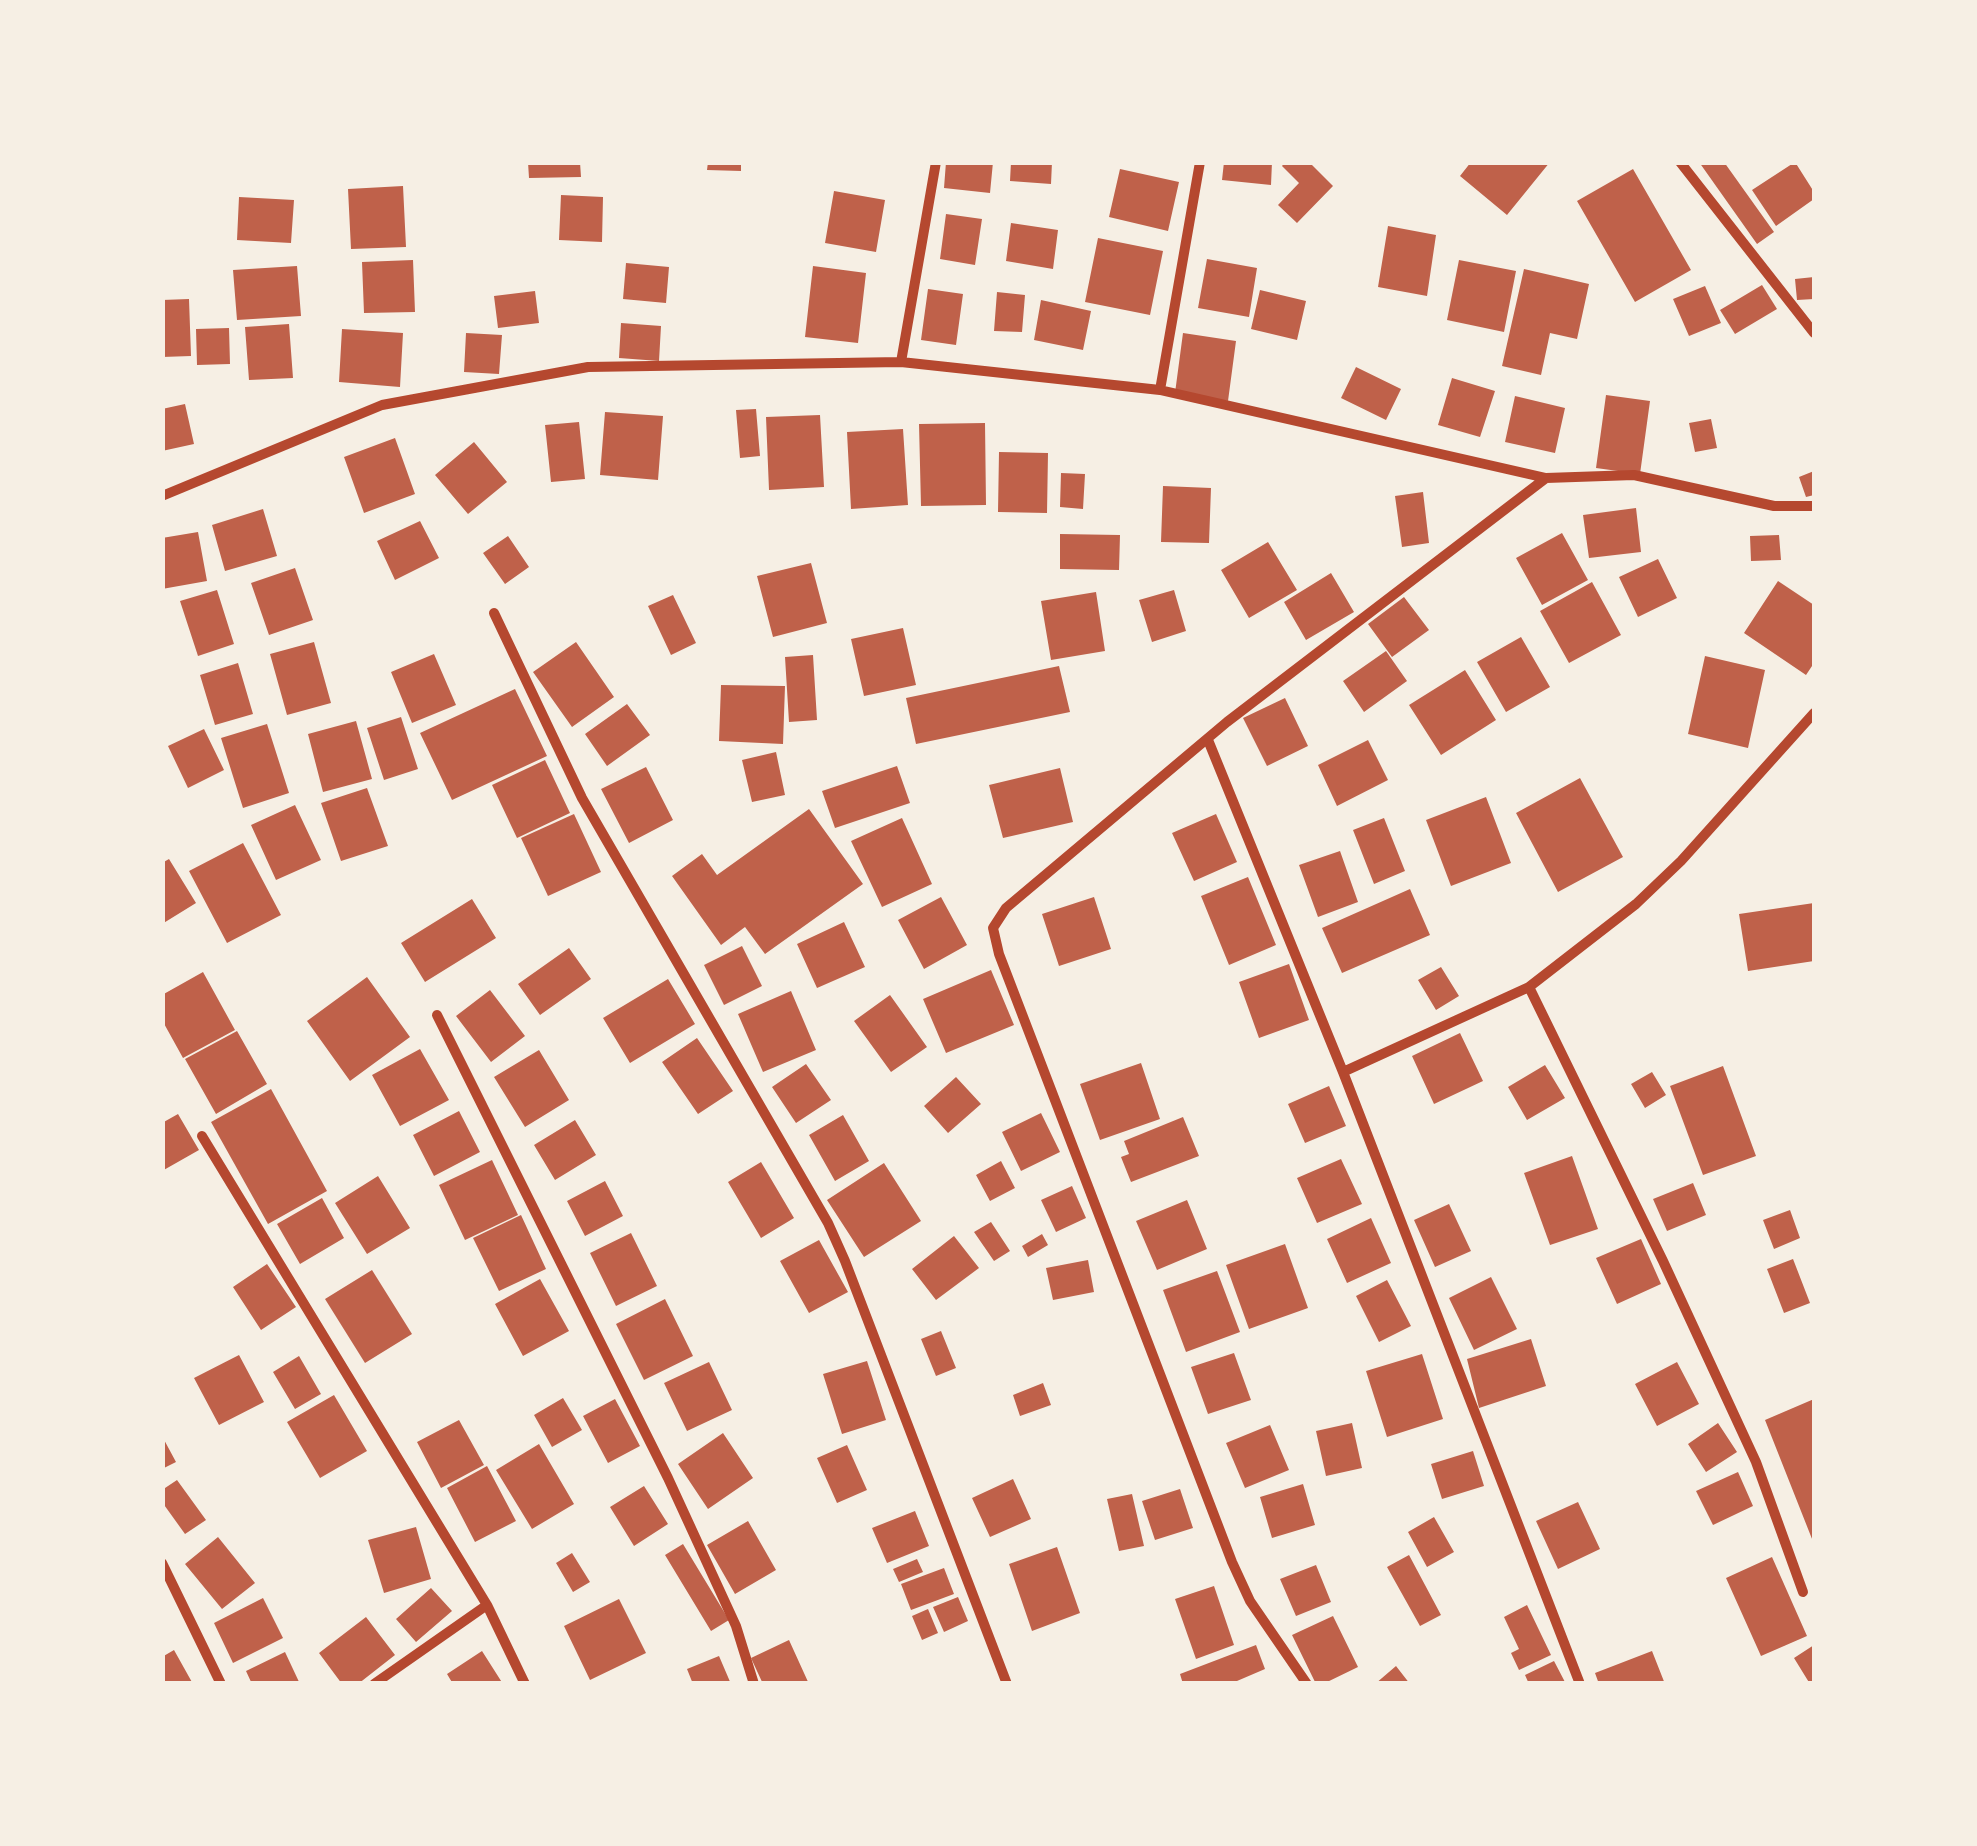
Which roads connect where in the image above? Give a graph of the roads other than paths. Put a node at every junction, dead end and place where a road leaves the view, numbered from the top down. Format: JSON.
{"nodes":[{"id":1,"x":936,"y":162,"type":"edge"},
{"id":2,"x":1200,"y":162,"type":"edge"},
{"id":3,"x":1680,"y":162,"type":"edge"},
{"id":4,"x":1814,"y":333,"type":"edge"},
{"id":5,"x":901,"y":362,"type":"junction"},
{"id":6,"x":1160,"y":390,"type":"junction"},
{"id":7,"x":1546,"y":478,"type":"junction"},
{"id":8,"x":162,"y":496,"type":"edge"},
{"id":9,"x":1814,"y":506,"type":"edge"},
{"id":10,"x":494,"y":613,"type":"dead end"},
{"id":11,"x":1814,"y":713,"type":"edge"},
{"id":12,"x":1208,"y":740,"type":"junction"},
{"id":13,"x":1529,"y":987,"type":"junction"},
{"id":14,"x":437,"y":1016,"type":"dead end"},
{"id":15,"x":1343,"y":1072,"type":"junction"},
{"id":16,"x":202,"y":1136,"type":"dead end"},
{"id":17,"x":162,"y":1562,"type":"edge"},
{"id":18,"x":1803,"y":1592,"type":"dead end"},
{"id":19,"x":486,"y":1605,"type":"junction"},
{"id":20,"x":221,"y":1684,"type":"edge"},
{"id":21,"x":374,"y":1684,"type":"edge"},
{"id":22,"x":525,"y":1684,"type":"edge"},
{"id":23,"x":754,"y":1684,"type":"edge"},
{"id":24,"x":1007,"y":1684,"type":"edge"},
{"id":25,"x":1307,"y":1684,"type":"edge"},
{"id":26,"x":1580,"y":1684,"type":"edge"}],
"edges":[{"from":1,"to":5,"type":"street"},
{"from":2,"to":6,"type":"street"},
{"from":3,"to":4,"type":"street"},
{"from":5,"to":6,"type":"street"},
{"from":5,"to":8,"type":"street"},
{"from":6,"to":7,"type":"street"},
{"from":7,"to":9,"type":"street"},
{"from":7,"to":12,"type":"street"},
{"from":10,"to":24,"type":"street"},
{"from":11,"to":13,"type":"street"},
{"from":12,"to":15,"type":"street"},
{"from":12,"to":25,"type":"street"},
{"from":13,"to":15,"type":"street"},
{"from":13,"to":18,"type":"street"},
{"from":14,"to":23,"type":"street"},
{"from":15,"to":26,"type":"street"},
{"from":16,"to":19,"type":"street"},
{"from":17,"to":20,"type":"street"},
{"from":19,"to":21,"type":"street"},
{"from":19,"to":22,"type":"street"}]}
